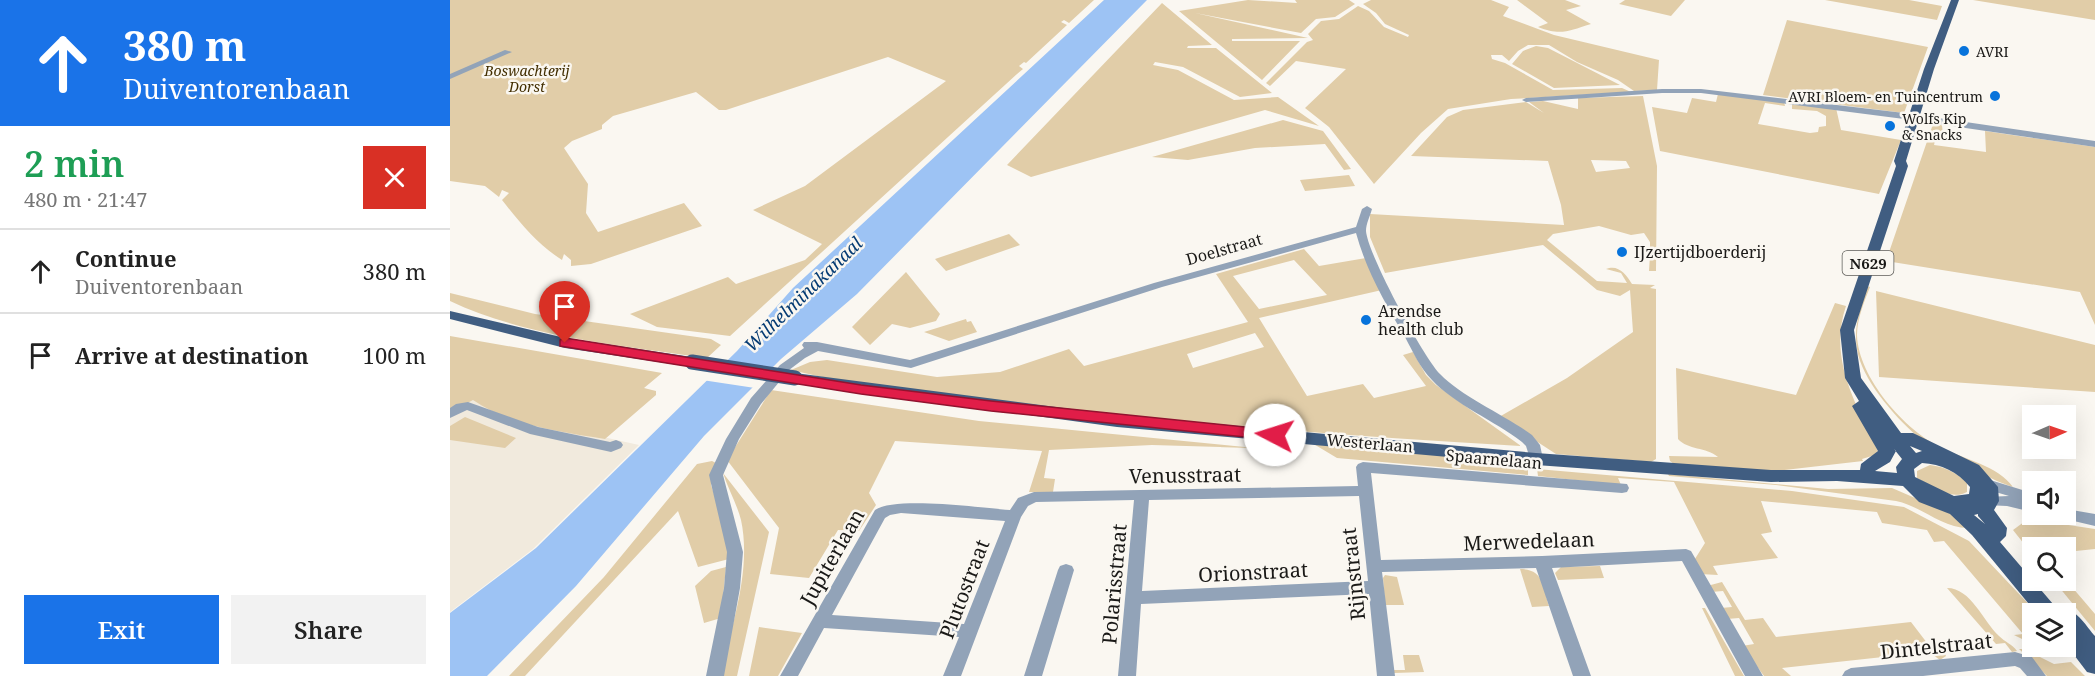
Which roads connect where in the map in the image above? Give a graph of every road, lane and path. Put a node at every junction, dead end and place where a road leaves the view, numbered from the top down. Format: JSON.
{"nodes":[{"id":1,"x":1955,"y":0,"type":"edge"},
{"id":2,"x":508,"y":51,"type":"dead end"},
{"id":3,"x":450,"y":77,"type":"edge"},
{"id":4,"x":1526,"y":100,"type":"dead end"},
{"id":5,"x":1918,"y":118,"type":"junction"},
{"id":6,"x":2095,"y":144,"type":"edge"},
{"id":7,"x":1367,"y":209,"type":"dead end"},
{"id":8,"x":1361,"y":229,"type":"junction"},
{"id":9,"x":450,"y":308,"type":"edge"},
{"id":10,"x":450,"y":315,"type":"edge"},
{"id":11,"x":499,"y":327,"type":"junction"},
{"id":12,"x":1851,"y":361,"type":"junction"},
{"id":13,"x":1859,"y":390,"type":"junction"},
{"id":14,"x":450,"y":414,"type":"edge"},
{"id":15,"x":616,"y":445,"type":"dead end"},
{"id":16,"x":1936,"y":456,"type":"junction"},
{"id":17,"x":1536,"y":459,"type":"junction"},
{"id":18,"x":1363,"y":467,"type":"joint"},
{"id":19,"x":1867,"y":468,"type":"junction"},
{"id":20,"x":1909,"y":474,"type":"junction"},
{"id":21,"x":1837,"y":475,"type":"junction"},
{"id":22,"x":1622,"y":488,"type":"dead end"},
{"id":23,"x":1365,"y":491,"type":"junction"},
{"id":24,"x":1143,"y":495,"type":"junction"},
{"id":25,"x":1977,"y":498,"type":"junction"},
{"id":26,"x":2022,"y":498,"type":"edge"},
{"id":27,"x":2022,"y":505,"type":"edge"},
{"id":28,"x":2076,"y":515,"type":"edge"},
{"id":29,"x":1014,"y":516,"type":"junction"},
{"id":30,"x":2091,"y":519,"type":"edge"},
{"id":31,"x":1542,"y":562,"type":"junction"},
{"id":32,"x":2022,"y":565,"type":"edge"},
{"id":33,"x":1373,"y":566,"type":"junction"},
{"id":34,"x":1065,"y":570,"type":"dead end"},
{"id":35,"x":1375,"y":587,"type":"junction"},
{"id":36,"x":2044,"y":591,"type":"edge"},
{"id":37,"x":1133,"y":598,"type":"junction"},
{"id":38,"x":2041,"y":603,"type":"edge"},
{"id":39,"x":2054,"y":603,"type":"edge"},
{"id":40,"x":819,"y":621,"type":"junction"},
{"id":41,"x":2076,"y":629,"type":"edge"},
{"id":42,"x":970,"y":632,"type":"junction"},
{"id":43,"x":2076,"y":643,"type":"edge"},
{"id":44,"x":2095,"y":651,"type":"edge"},
{"id":45,"x":2095,"y":665,"type":"edge"},
{"id":46,"x":715,"y":676,"type":"edge"},
{"id":47,"x":789,"y":676,"type":"edge"},
{"id":48,"x":952,"y":676,"type":"edge"},
{"id":49,"x":1033,"y":676,"type":"edge"},
{"id":50,"x":1127,"y":676,"type":"edge"},
{"id":51,"x":1386,"y":676,"type":"edge"},
{"id":52,"x":1582,"y":676,"type":"edge"},
{"id":53,"x":1754,"y":676,"type":"edge"},
{"id":54,"x":1851,"y":676,"type":"edge"},
{"id":55,"x":2037,"y":676,"type":"edge"}],
"edges":[{"from":1,"to":5,"type":"main road","number":"N629"},
{"from":2,"to":3,"type":"street"},
{"from":4,"to":5,"type":"street"},
{"from":5,"to":6,"type":"street"},
{"from":5,"to":12,"type":"main road","number":"N629"},
{"from":7,"to":8,"type":"street"},
{"from":8,"to":17,"type":"street"},
{"from":8,"to":46,"type":"street","name":"Doelstraat"},
{"from":9,"to":11,"type":"main road"},
{"from":10,"to":11,"type":"main road"},
{"from":11,"to":17,"type":"main road","name":"Westerlaan","bridge":true},
{"from":12,"to":13,"type":"main road","number":"N629"},
{"from":12,"to":16,"type":"main road","number":"N629"},
{"from":13,"to":19,"type":"main road"},
{"from":13,"to":20,"type":"main road","number":"N629"},
{"from":14,"to":15,"type":"street"},
{"from":16,"to":20,"type":"main road"},
{"from":16,"to":25,"type":"main road"},
{"from":17,"to":21,"type":"main road","name":"Westerlaan"},
{"from":18,"to":22,"type":"street","name":"Spaarnelaan"},
{"from":18,"to":23,"type":"street","name":"Rijnstraat"},
{"from":19,"to":20,"type":"main road","name":"Westerlaan"},
{"from":19,"to":21,"type":"main road","name":"Westerlaan"},
{"from":20,"to":21,"type":"main road","name":"Westerlaan"},
{"from":20,"to":25,"type":"main road"},
{"from":23,"to":24,"type":"street","name":"Venusstraat"},
{"from":23,"to":33,"type":"street","name":"Rijnstraat"},
{"from":24,"to":29,"type":"street","name":"Venusstraat"},
{"from":24,"to":37,"type":"street","name":"Polarisstraat"},
{"from":25,"to":26,"type":"street"},
{"from":25,"to":27,"type":"street"},
{"from":25,"to":32,"type":"main road"},
{"from":25,"to":38,"type":"main road"},
{"from":28,"to":30,"type":"street"},
{"from":29,"to":40,"type":"street","name":"Jupiterlaan"},
{"from":29,"to":42,"type":"street","name":"Plutostraat"},
{"from":31,"to":33,"type":"street","name":"Merwedelaan"},
{"from":31,"to":52,"type":"street"},
{"from":31,"to":53,"type":"street","name":"Merwedelaan"},
{"from":33,"to":35,"type":"street","name":"Rijnstraat"},
{"from":34,"to":49,"type":"street"},
{"from":35,"to":37,"type":"street","name":"Orionstraat"},
{"from":35,"to":51,"type":"street","name":"Rijnstraat"},
{"from":36,"to":39,"type":"main road"},
{"from":37,"to":50,"type":"street","name":"Polarisstraat"},
{"from":40,"to":42,"type":"street"},
{"from":40,"to":47,"type":"street","name":"Jupiterlaan"},
{"from":41,"to":44,"type":"main road"},
{"from":42,"to":48,"type":"street","name":"Plutostraat"},
{"from":43,"to":45,"type":"main road"},
{"from":54,"to":55,"type":"street","name":"Dintelstraat"}]}
